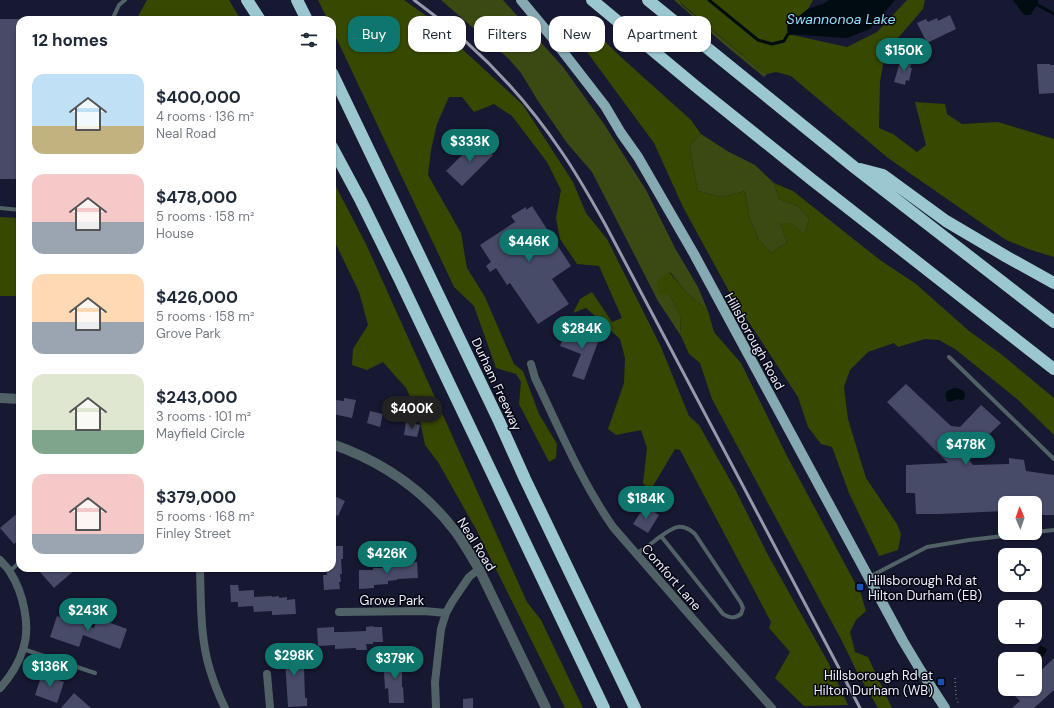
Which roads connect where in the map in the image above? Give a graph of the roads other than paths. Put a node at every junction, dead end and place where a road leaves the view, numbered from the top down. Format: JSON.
{"nodes":[{"id":1,"x":126,"y":0,"type":"edge"},
{"id":2,"x":247,"y":0,"type":"edge"},
{"id":3,"x":298,"y":0,"type":"edge"},
{"id":4,"x":521,"y":0,"type":"edge"},
{"id":5,"x":592,"y":0,"type":"edge"},
{"id":6,"x":648,"y":0,"type":"edge"},
{"id":7,"x":114,"y":16,"type":"edge"},
{"id":8,"x":257,"y":16,"type":"edge"},
{"id":9,"x":305,"y":16,"type":"edge"},
{"id":10,"x":336,"y":81,"type":"edge"},
{"id":11,"x":336,"y":154,"type":"edge"},
{"id":12,"x":854,"y":167,"type":"junction"},
{"id":13,"x":0,"y":208,"type":"edge"},
{"id":14,"x":16,"y":210,"type":"edge"},
{"id":15,"x":1054,"y":283,"type":"edge"},
{"id":16,"x":1054,"y":322,"type":"edge"},
{"id":17,"x":1031,"y":350,"type":"junction"},
{"id":18,"x":949,"y":357,"type":"dead end"},
{"id":19,"x":531,"y":364,"type":"dead end"},
{"id":20,"x":1054,"y":369,"type":"edge"},
{"id":21,"x":1054,"y":375,"type":"edge"},
{"id":22,"x":0,"y":398,"type":"edge"},
{"id":23,"x":16,"y":399,"type":"edge"},
{"id":24,"x":336,"y":445,"type":"edge"},
{"id":25,"x":1054,"y":459,"type":"edge"},
{"id":26,"x":1054,"y":530,"type":"edge"},
{"id":27,"x":1042,"y":531,"type":"edge"},
{"id":28,"x":661,"y":536,"type":"junction"},
{"id":29,"x":998,"y":537,"type":"edge"},
{"id":30,"x":636,"y":554,"type":"junction"},
{"id":31,"x":0,"y":560,"type":"edge"},
{"id":32,"x":16,"y":565,"type":"edge"},
{"id":33,"x":10,"y":570,"type":"junction"},
{"id":34,"x":479,"y":570,"type":"junction"},
{"id":35,"x":200,"y":572,"type":"edge"},
{"id":36,"x":868,"y":578,"type":"junction"},
{"id":37,"x":339,"y":612,"type":"dead end"},
{"id":38,"x":446,"y":614,"type":"junction"},
{"id":39,"x":24,"y":648,"type":"junction"},
{"id":40,"x":95,"y":673,"type":"dead end"},
{"id":41,"x":267,"y":674,"type":"dead end"},
{"id":42,"x":0,"y":688,"type":"edge"},
{"id":43,"x":225,"y":708,"type":"edge"},
{"id":44,"x":270,"y":708,"type":"edge"},
{"id":45,"x":436,"y":708,"type":"edge"},
{"id":46,"x":546,"y":708,"type":"edge"},
{"id":47,"x":604,"y":708,"type":"edge"},
{"id":48,"x":635,"y":708,"type":"edge"},
{"id":49,"x":772,"y":708,"type":"edge"},
{"id":50,"x":946,"y":708,"type":"edge"}],
"edges":[{"from":1,"to":7,"type":"lane"},
{"from":2,"to":8,"type":"highway"},
{"from":3,"to":9,"type":"highway"},
{"from":4,"to":36,"type":"main road","name":"Hillsborough Road"},
{"from":5,"to":17,"type":"highway"},
{"from":6,"to":12,"type":"highway"},
{"from":10,"to":48,"type":"highway","name":"Durham Freeway"},
{"from":11,"to":47,"type":"highway"},
{"from":12,"to":15,"type":"highway"},
{"from":12,"to":16,"type":"highway"},
{"from":13,"to":14,"type":"lane"},
{"from":17,"to":20,"type":"highway"},
{"from":17,"to":21,"type":"highway"},
{"from":18,"to":25,"type":"lane"},
{"from":19,"to":30,"type":"street","name":"Comfort Lane"},
{"from":22,"to":23,"type":"street"},
{"from":24,"to":34,"type":"street","name":"Neal Road"},
{"from":26,"to":27,"type":"lane"},
{"from":28,"to":28,"type":"lane"},
{"from":28,"to":30,"type":"lane"},
{"from":29,"to":36,"type":"lane"},
{"from":30,"to":49,"type":"street","name":"Comfort Lane"},
{"from":31,"to":33,"type":"street"},
{"from":32,"to":33,"type":"lane"},
{"from":33,"to":39,"type":"street"},
{"from":34,"to":38,"type":"street"},
{"from":34,"to":46,"type":"street","name":"Neal Road"},
{"from":35,"to":43,"type":"street"},
{"from":36,"to":50,"type":"main road","name":"Hillsborough Road"},
{"from":37,"to":38,"type":"street","name":"Grove Park"},
{"from":38,"to":45,"type":"street"},
{"from":39,"to":40,"type":"lane"},
{"from":39,"to":42,"type":"street"},
{"from":41,"to":44,"type":"street"}]}
